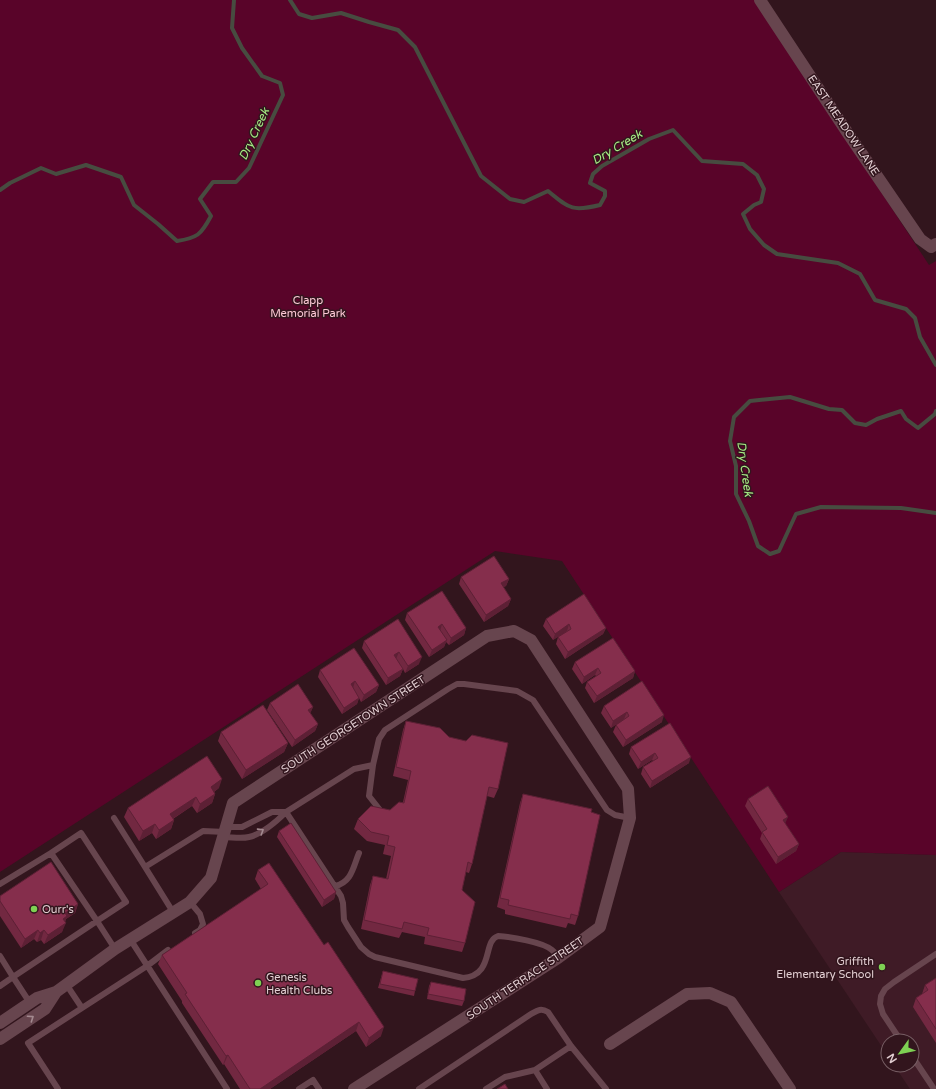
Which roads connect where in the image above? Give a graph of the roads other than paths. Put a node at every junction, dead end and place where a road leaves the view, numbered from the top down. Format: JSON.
{"nodes":[{"id":1,"x":760,"y":0,"type":"edge"},
{"id":2,"x":934,"y":245,"type":"edge"},
{"id":3,"x":372,"y":765,"type":"junction"},
{"id":4,"x":380,"y":810,"type":"edge"},
{"id":5,"x":286,"y":812,"type":"junction"},
{"id":6,"x":114,"y":818,"type":"dead end"},
{"id":7,"x":630,"y":818,"type":"junction"},
{"id":8,"x":225,"y":832,"type":"junction"},
{"id":9,"x":51,"y":853,"type":"junction"},
{"id":10,"x":359,"y":853,"type":"dead end"},
{"id":11,"x":145,"y":867,"type":"junction"},
{"id":12,"x":0,"y":884,"type":"edge"},
{"id":13,"x":335,"y":886,"type":"junction"},
{"id":14,"x":190,"y":902,"type":"junction"},
{"id":15,"x":173,"y":912,"type":"junction"},
{"id":16,"x":97,"y":921,"type":"junction"},
{"id":17,"x":188,"y":938,"type":"edge"},
{"id":18,"x":130,"y":939,"type":"junction"},
{"id":19,"x":176,"y":945,"type":"edge"},
{"id":20,"x":115,"y":949,"type":"junction"},
{"id":21,"x":936,"y":954,"type":"edge"},
{"id":22,"x":0,"y":956,"type":"edge"},
{"id":23,"x":558,"y":958,"type":"junction"},
{"id":24,"x":147,"y":966,"type":"junction"},
{"id":25,"x":13,"y":977,"type":"junction"},
{"id":26,"x":0,"y":986,"type":"edge"},
{"id":27,"x":61,"y":988,"type":"junction"},
{"id":28,"x":30,"y":1003,"type":"junction"},
{"id":29,"x":82,"y":1008,"type":"junction"},
{"id":30,"x":0,"y":1023,"type":"edge"},
{"id":31,"x":896,"y":1033,"type":"edge"},
{"id":32,"x":0,"y":1039,"type":"edge"},
{"id":33,"x":610,"y":1044,"type":"dead end"},
{"id":34,"x":571,"y":1046,"type":"junction"},
{"id":35,"x":920,"y":1068,"type":"edge"},
{"id":36,"x":535,"y":1070,"type":"junction"},
{"id":37,"x":58,"y":1089,"type":"edge"},
{"id":38,"x":227,"y":1089,"type":"edge"},
{"id":39,"x":299,"y":1089,"type":"edge"},
{"id":40,"x":319,"y":1089,"type":"edge"},
{"id":41,"x":354,"y":1089,"type":"edge"},
{"id":42,"x":419,"y":1089,"type":"edge"},
{"id":43,"x":486,"y":1089,"type":"edge"},
{"id":44,"x":547,"y":1089,"type":"edge"},
{"id":45,"x":606,"y":1089,"type":"edge"},
{"id":46,"x":790,"y":1089,"type":"edge"},
{"id":47,"x":934,"y":1089,"type":"edge"}],
"edges":[{"from":1,"to":2,"type":"street","name":"EAST MEADOW LANE"},
{"from":3,"to":4,"type":"lane"},
{"from":3,"to":5,"type":"lane"},
{"from":3,"to":7,"type":"lane"},
{"from":5,"to":8,"type":"lane"},
{"from":8,"to":5,"type":"lane","one_way":true},
{"from":5,"to":13,"type":"lane"},
{"from":6,"to":11,"type":"lane"},
{"from":7,"to":8,"type":"street","name":"SOUTH GEORGETOWN STREET"},
{"from":7,"to":23,"type":"street","name":"SOUTH TERRACE STREET"},
{"from":8,"to":11,"type":"lane"},
{"from":8,"to":14,"type":"street","name":"SOUTH GEORGETOWN STREET"},
{"from":9,"to":12,"type":"lane"},
{"from":9,"to":16,"type":"lane"},
{"from":9,"to":16,"type":"lane"},
{"from":10,"to":13,"type":"lane"},
{"from":11,"to":15,"type":"lane"},
{"from":13,"to":23,"type":"lane"},
{"from":14,"to":15,"type":"street","name":"SOUTH GEORGETOWN STREET"},
{"from":14,"to":17,"type":"lane"},
{"from":15,"to":18,"type":"street","name":"SOUTH GEORGETOWN STREET"},
{"from":16,"to":20,"type":"lane"},
{"from":16,"to":25,"type":"lane"},
{"from":18,"to":20,"type":"street","name":"SOUTH GEORGETOWN STREET"},
{"from":18,"to":24,"type":"lane"},
{"from":19,"to":24,"type":"lane"},
{"from":20,"to":27,"type":"street","name":"SOUTH GEORGETOWN STREET"},
{"from":21,"to":31,"type":"lane"},
{"from":22,"to":25,"type":"lane"},
{"from":23,"to":41,"type":"street","name":"SOUTH TERRACE STREET"},
{"from":24,"to":29,"type":"lane"},
{"from":24,"to":38,"type":"lane"},
{"from":25,"to":26,"type":"lane"},
{"from":25,"to":28,"type":"lane"},
{"from":27,"to":28,"type":"street","name":"SOUTH GEORGETOWN STREET"},
{"from":27,"to":29,"type":"lane"},
{"from":32,"to":27,"type":"street","name":"SOUTH GEORGETOWN STREET","one_way":true},
{"from":28,"to":30,"type":"street","name":"SOUTH GEORGETOWN STREET"},
{"from":29,"to":37,"type":"lane"},
{"from":33,"to":46,"type":"street"},
{"from":34,"to":36,"type":"lane"},
{"from":34,"to":42,"type":"lane"},
{"from":34,"to":45,"type":"lane"},
{"from":35,"to":47,"type":"lane"},
{"from":36,"to":43,"type":"lane"},
{"from":36,"to":44,"type":"lane"},
{"from":39,"to":40,"type":"lane"}]}
